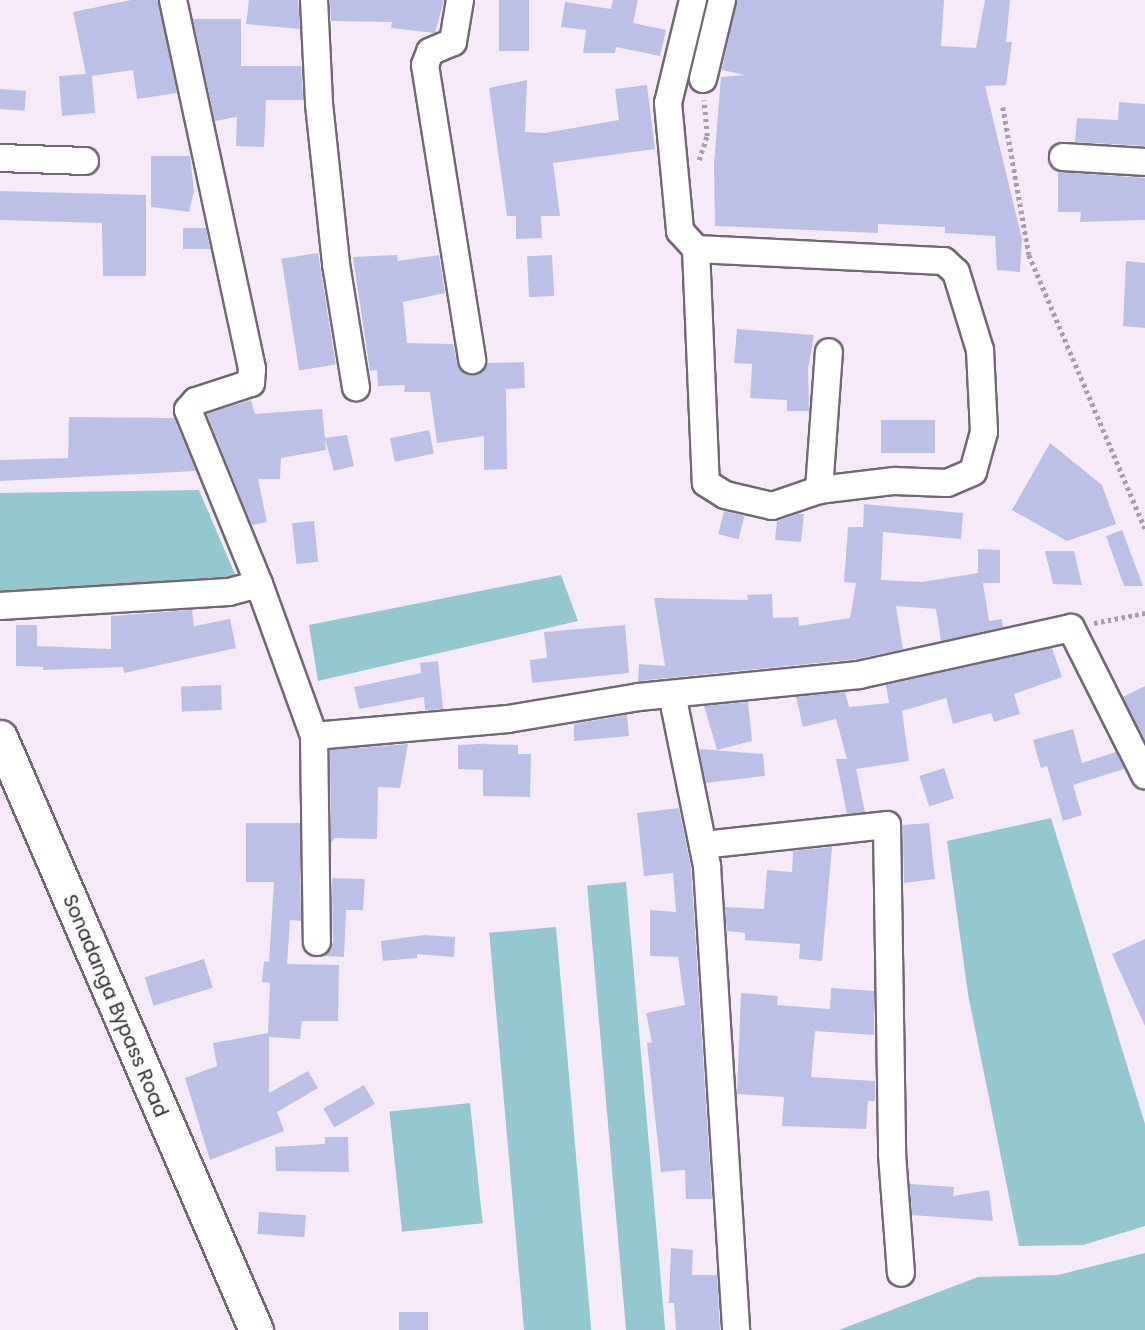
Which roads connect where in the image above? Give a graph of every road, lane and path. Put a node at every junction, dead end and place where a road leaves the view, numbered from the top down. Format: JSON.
{"nodes":[{"id":1,"x":173,"y":0,"type":"edge"},
{"id":2,"x":314,"y":0,"type":"edge"},
{"id":3,"x":460,"y":0,"type":"edge"},
{"id":4,"x":691,"y":7,"type":"edge"},
{"id":5,"x":720,"y":9,"type":"edge"},
{"id":6,"x":703,"y":79,"type":"joint"},
{"id":7,"x":1003,"y":107,"type":"dead end"},
{"id":8,"x":1063,"y":157,"type":"dead end"},
{"id":9,"x":0,"y":158,"type":"edge"},
{"id":10,"x":85,"y":161,"type":"dead end"},
{"id":11,"x":1145,"y":162,"type":"edge"},
{"id":12,"x":674,"y":185,"type":"junction"},
{"id":13,"x":696,"y":249,"type":"junction"},
{"id":14,"x":829,"y":352,"type":"dead end"},
{"id":15,"x":472,"y":360,"type":"dead end"},
{"id":16,"x":356,"y":387,"type":"dead end"},
{"id":17,"x":818,"y":490,"type":"junction"},
{"id":18,"x":1145,"y":528,"type":"edge"},
{"id":19,"x":260,"y":584,"type":"junction"},
{"id":20,"x":0,"y":606,"type":"edge"},
{"id":21,"x":1145,"y":613,"type":"edge"},
{"id":22,"x":1071,"y":628,"type":"junction"},
{"id":23,"x":672,"y":694,"type":"junction"},
{"id":24,"x":314,"y":736,"type":"junction"},
{"id":25,"x":1,"y":742,"type":"edge"},
{"id":26,"x":1145,"y":775,"type":"edge"},
{"id":27,"x":703,"y":845,"type":"junction"},
{"id":28,"x":317,"y":942,"type":"dead end"},
{"id":29,"x":901,"y":1273,"type":"dead end"},
{"id":30,"x":256,"y":1330,"type":"edge"},
{"id":31,"x":736,"y":1330,"type":"edge"}],
"edges":[{"from":1,"to":19,"type":"street"},
{"from":2,"to":16,"type":"street"},
{"from":3,"to":15,"type":"street"},
{"from":4,"to":5,"type":"street"},
{"from":4,"to":12,"type":"street"},
{"from":5,"to":6,"type":"street"},
{"from":6,"to":12,"type":"path"},
{"from":7,"to":18,"type":"path"},
{"from":8,"to":11,"type":"street"},
{"from":9,"to":10,"type":"street"},
{"from":12,"to":13,"type":"street"},
{"from":13,"to":17,"type":"street"},
{"from":13,"to":17,"type":"street"},
{"from":14,"to":17,"type":"street"},
{"from":19,"to":20,"type":"street"},
{"from":19,"to":24,"type":"street"},
{"from":21,"to":22,"type":"path"},
{"from":22,"to":23,"type":"street"},
{"from":22,"to":26,"type":"street"},
{"from":23,"to":24,"type":"street"},
{"from":23,"to":27,"type":"street"},
{"from":24,"to":28,"type":"street"},
{"from":25,"to":30,"type":"main road","name":"Sonadanga Bypass Road"},
{"from":27,"to":29,"type":"street"},
{"from":27,"to":31,"type":"street"}]}
